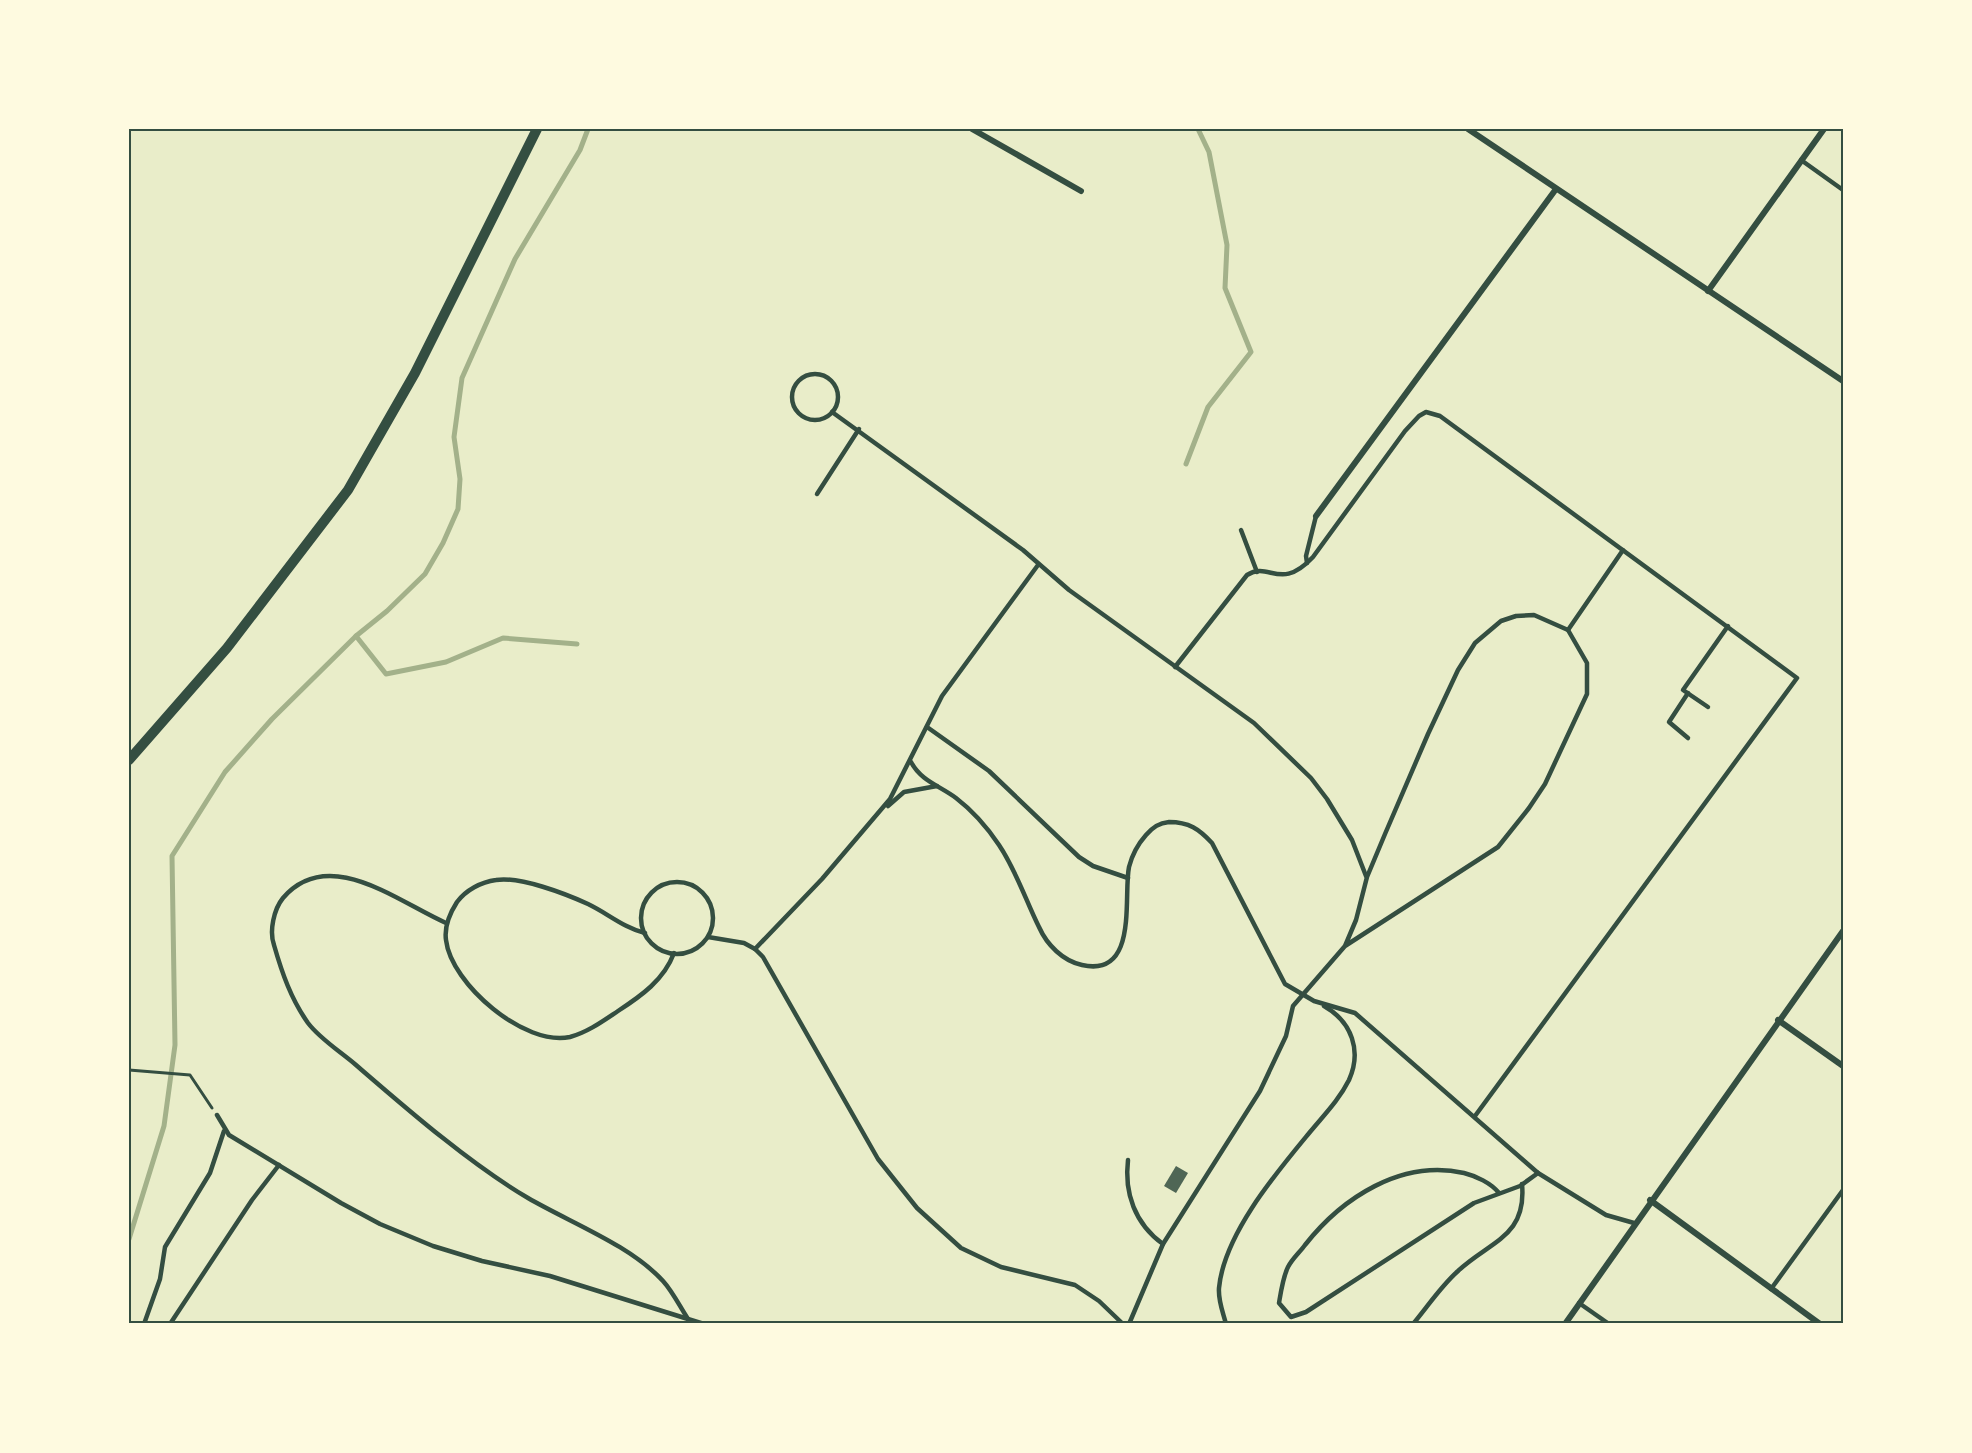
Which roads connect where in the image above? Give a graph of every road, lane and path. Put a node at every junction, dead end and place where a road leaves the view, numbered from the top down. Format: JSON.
{"nodes":[{"id":1,"x":537,"y":129,"type":"edge"},
{"id":2,"x":972,"y":129,"type":"edge"},
{"id":3,"x":1468,"y":129,"type":"edge"},
{"id":4,"x":1824,"y":129,"type":"edge"},
{"id":5,"x":1801,"y":160,"type":"junction"},
{"id":6,"x":1556,"y":189,"type":"junction"},
{"id":7,"x":1843,"y":190,"type":"edge"},
{"id":8,"x":1081,"y":191,"type":"dead end"},
{"id":9,"x":1708,"y":291,"type":"junction"},
{"id":10,"x":1843,"y":381,"type":"edge"},
{"id":11,"x":832,"y":412,"type":"junction"},
{"id":12,"x":859,"y":429,"type":"junction"},
{"id":13,"x":817,"y":494,"type":"dead end"},
{"id":14,"x":1316,"y":516,"type":"joint"},
{"id":15,"x":1241,"y":530,"type":"dead end"},
{"id":16,"x":1623,"y":550,"type":"junction"},
{"id":17,"x":1307,"y":563,"type":"junction"},
{"id":18,"x":1038,"y":565,"type":"junction"},
{"id":19,"x":1257,"y":572,"type":"junction"},
{"id":20,"x":1728,"y":626,"type":"junction"},
{"id":21,"x":1568,"y":630,"type":"junction"},
{"id":22,"x":1175,"y":666,"type":"junction"},
{"id":23,"x":1688,"y":693,"type":"junction"},
{"id":24,"x":1708,"y":707,"type":"dead end"},
{"id":25,"x":927,"y":727,"type":"junction"},
{"id":26,"x":1688,"y":738,"type":"dead end"},
{"id":27,"x":129,"y":760,"type":"edge"},
{"id":28,"x":911,"y":762,"type":"junction"},
{"id":29,"x":938,"y":786,"type":"junction"},
{"id":30,"x":881,"y":811,"type":"junction"},
{"id":31,"x":1367,"y":877,"type":"junction"},
{"id":32,"x":1128,"y":878,"type":"junction"},
{"id":33,"x":446,"y":923,"type":"junction"},
{"id":34,"x":1843,"y":931,"type":"edge"},
{"id":35,"x":645,"y":933,"type":"junction"},
{"id":36,"x":708,"y":937,"type":"junction"},
{"id":37,"x":1345,"y":946,"type":"junction"},
{"id":38,"x":755,"y":949,"type":"junction"},
{"id":39,"x":674,"y":953,"type":"junction"},
{"id":40,"x":1300,"y":995,"type":"junction"},
{"id":41,"x":1314,"y":1001,"type":"junction"},
{"id":42,"x":1778,"y":1020,"type":"junction"},
{"id":43,"x":1843,"y":1066,"type":"edge"},
{"id":44,"x":129,"y":1070,"type":"edge"},
{"id":45,"x":217,"y":1115,"type":"joint"},
{"id":46,"x":1475,"y":1116,"type":"junction"},
{"id":47,"x":224,"y":1131,"type":"junction"},
{"id":48,"x":1128,"y":1160,"type":"dead end"},
{"id":49,"x":279,"y":1165,"type":"junction"},
{"id":50,"x":1538,"y":1173,"type":"junction"},
{"id":51,"x":1522,"y":1184,"type":"junction"},
{"id":52,"x":1843,"y":1190,"type":"edge"},
{"id":53,"x":1499,"y":1193,"type":"junction"},
{"id":54,"x":1650,"y":1200,"type":"junction"},
{"id":55,"x":1634,"y":1224,"type":"junction"},
{"id":56,"x":1162,"y":1244,"type":"junction"},
{"id":57,"x":1771,"y":1288,"type":"junction"},
{"id":58,"x":1579,"y":1303,"type":"junction"},
{"id":59,"x":688,"y":1319,"type":"junction"},
{"id":60,"x":144,"y":1324,"type":"edge"},
{"id":61,"x":170,"y":1324,"type":"edge"},
{"id":62,"x":704,"y":1324,"type":"edge"},
{"id":63,"x":1123,"y":1324,"type":"edge"},
{"id":64,"x":1130,"y":1324,"type":"edge"},
{"id":65,"x":1226,"y":1324,"type":"edge"},
{"id":66,"x":1413,"y":1324,"type":"edge"},
{"id":67,"x":1564,"y":1324,"type":"edge"},
{"id":68,"x":1609,"y":1324,"type":"edge"},
{"id":69,"x":1820,"y":1324,"type":"edge"}],
"edges":[{"from":1,"to":27,"type":"street"},
{"from":2,"to":8,"type":"street"},
{"from":3,"to":6,"type":"street"},
{"from":4,"to":5,"type":"street"},
{"from":5,"to":7,"type":"lane"},
{"from":5,"to":9,"type":"street"},
{"from":6,"to":9,"type":"street"},
{"from":6,"to":14,"type":"street"},
{"from":9,"to":10,"type":"street"},
{"from":11,"to":11,"type":"lane"},
{"from":11,"to":12,"type":"lane"},
{"from":12,"to":13,"type":"lane"},
{"from":12,"to":18,"type":"lane"},
{"from":14,"to":17,"type":"lane"},
{"from":15,"to":19,"type":"lane"},
{"from":16,"to":17,"type":"lane"},
{"from":16,"to":20,"type":"lane"},
{"from":16,"to":21,"type":"lane"},
{"from":17,"to":19,"type":"lane"},
{"from":18,"to":22,"type":"lane"},
{"from":18,"to":25,"type":"lane"},
{"from":19,"to":22,"type":"lane"},
{"from":20,"to":23,"type":"lane"},
{"from":20,"to":46,"type":"lane"},
{"from":21,"to":31,"type":"lane"},
{"from":21,"to":37,"type":"lane"},
{"from":22,"to":31,"type":"lane"},
{"from":23,"to":24,"type":"lane"},
{"from":23,"to":26,"type":"lane"},
{"from":25,"to":28,"type":"lane"},
{"from":25,"to":32,"type":"lane"},
{"from":28,"to":29,"type":"lane"},
{"from":28,"to":30,"type":"lane"},
{"from":29,"to":30,"type":"lane"},
{"from":29,"to":32,"type":"lane"},
{"from":30,"to":38,"type":"lane"},
{"from":31,"to":37,"type":"lane"},
{"from":32,"to":40,"type":"lane"},
{"from":33,"to":35,"type":"lane"},
{"from":33,"to":39,"type":"lane"},
{"from":33,"to":59,"type":"lane"},
{"from":34,"to":42,"type":"street"},
{"from":35,"to":36,"type":"lane"},
{"from":35,"to":39,"type":"lane"},
{"from":36,"to":38,"type":"lane"},
{"from":36,"to":39,"type":"lane"},
{"from":37,"to":40,"type":"lane"},
{"from":38,"to":63,"type":"lane"},
{"from":40,"to":41,"type":"lane"},
{"from":40,"to":56,"type":"lane"},
{"from":41,"to":46,"type":"lane"},
{"from":41,"to":65,"type":"lane"},
{"from":42,"to":43,"type":"street"},
{"from":42,"to":54,"type":"street"},
{"from":44,"to":45,"type":"path"},
{"from":45,"to":47,"type":"lane"},
{"from":46,"to":50,"type":"lane"},
{"from":47,"to":49,"type":"lane"},
{"from":47,"to":60,"type":"lane"},
{"from":48,"to":56,"type":"lane"},
{"from":49,"to":59,"type":"lane"},
{"from":49,"to":61,"type":"lane"},
{"from":50,"to":51,"type":"lane"},
{"from":50,"to":55,"type":"lane"},
{"from":51,"to":53,"type":"lane"},
{"from":51,"to":66,"type":"lane"},
{"from":52,"to":57,"type":"lane"},
{"from":53,"to":53,"type":"lane"},
{"from":54,"to":55,"type":"street"},
{"from":54,"to":57,"type":"street"},
{"from":55,"to":58,"type":"street"},
{"from":56,"to":64,"type":"lane"},
{"from":57,"to":69,"type":"street"},
{"from":58,"to":67,"type":"street"},
{"from":58,"to":68,"type":"lane"},
{"from":59,"to":62,"type":"lane"}]}
